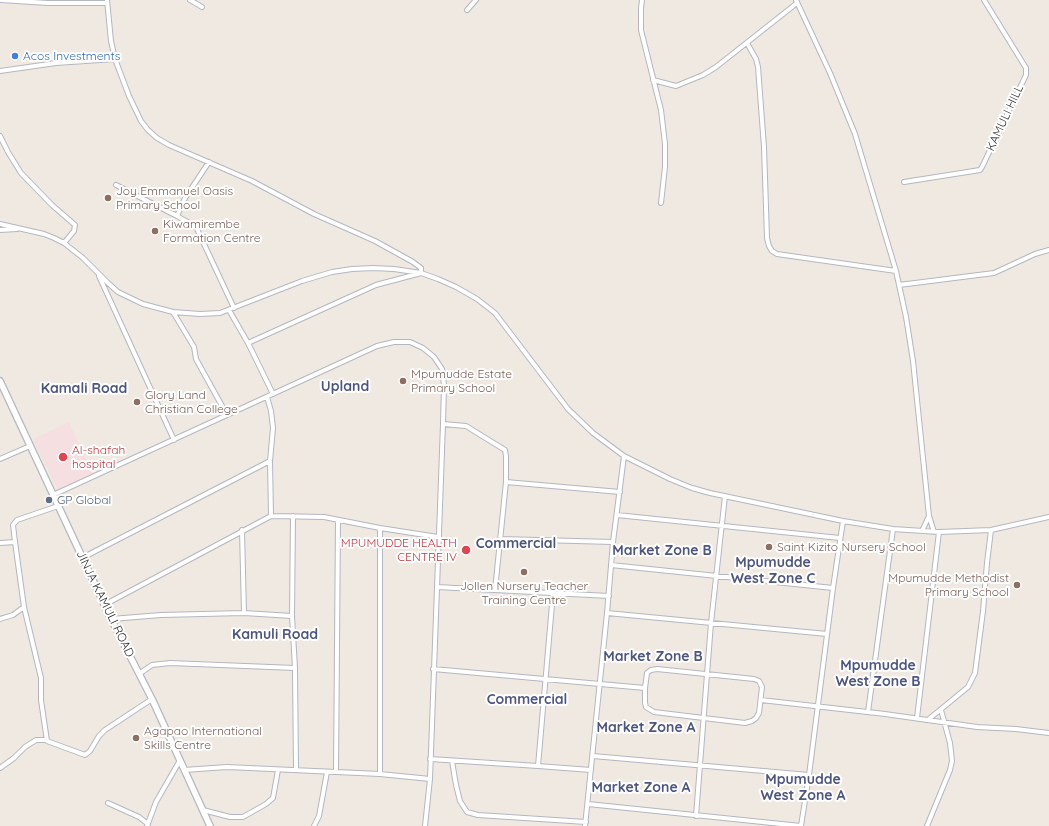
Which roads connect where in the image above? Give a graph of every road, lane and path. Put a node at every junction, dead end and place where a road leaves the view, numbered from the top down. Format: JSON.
{"nodes":[{"id":1,"x":1,"y":0,"type":"edge"},
{"id":2,"x":190,"y":0,"type":"edge"},
{"id":3,"x":476,"y":0,"type":"edge"},
{"id":4,"x":642,"y":0,"type":"edge"},
{"id":5,"x":984,"y":0,"type":"edge"},
{"id":6,"x":107,"y":1,"type":"edge"},
{"id":7,"x":796,"y":1,"type":"edge"},
{"id":8,"x":202,"y":7,"type":"dead end"},
{"id":9,"x":467,"y":10,"type":"dead end"},
{"id":10,"x":747,"y":43,"type":"junction"},
{"id":11,"x":115,"y":59,"type":"junction"},
{"id":12,"x":0,"y":71,"type":"edge"},
{"id":13,"x":653,"y":80,"type":"junction"},
{"id":14,"x":0,"y":136,"type":"edge"},
{"id":15,"x":209,"y":162,"type":"junction"},
{"id":16,"x":904,"y":182,"type":"dead end"},
{"id":17,"x":116,"y":185,"type":"dead end"},
{"id":18,"x":660,"y":203,"type":"dead end"},
{"id":19,"x":177,"y":216,"type":"junction"},
{"id":20,"x":0,"y":224,"type":"edge"},
{"id":21,"x":22,"y":229,"type":"junction"},
{"id":22,"x":0,"y":230,"type":"edge"},
{"id":23,"x":64,"y":243,"type":"junction"},
{"id":24,"x":1049,"y":250,"type":"edge"},
{"id":25,"x":896,"y":271,"type":"junction"},
{"id":26,"x":421,"y":273,"type":"junction"},
{"id":27,"x":98,"y":274,"type":"junction"},
{"id":28,"x":899,"y":285,"type":"junction"},
{"id":29,"x":231,"y":309,"type":"junction"},
{"id":30,"x":173,"y":312,"type":"junction"},
{"id":31,"x":248,"y":343,"type":"junction"},
{"id":32,"x":0,"y":381,"type":"edge"},
{"id":33,"x":273,"y":394,"type":"junction"},
{"id":34,"x":267,"y":397,"type":"junction"},
{"id":35,"x":227,"y":415,"type":"junction"},
{"id":36,"x":443,"y":424,"type":"junction"},
{"id":37,"x":174,"y":440,"type":"junction"},
{"id":38,"x":30,"y":446,"type":"junction"},
{"id":39,"x":624,"y":456,"type":"junction"},
{"id":40,"x":0,"y":459,"type":"edge"},
{"id":41,"x":270,"y":461,"type":"junction"},
{"id":42,"x":506,"y":482,"type":"junction"},
{"id":43,"x":620,"y":492,"type":"junction"},
{"id":44,"x":53,"y":496,"type":"junction"},
{"id":45,"x":725,"y":496,"type":"junction"},
{"id":46,"x":58,"y":506,"type":"junction"},
{"id":47,"x":617,"y":515,"type":"junction"},
{"id":48,"x":270,"y":516,"type":"junction"},
{"id":49,"x":293,"y":516,"type":"junction"},
{"id":50,"x":929,"y":516,"type":"junction"},
{"id":51,"x":1049,"y":517,"type":"edge"},
{"id":52,"x":338,"y":520,"type":"junction"},
{"id":53,"x":843,"y":521,"type":"junction"},
{"id":54,"x":722,"y":526,"type":"junction"},
{"id":55,"x":380,"y":528,"type":"junction"},
{"id":56,"x":893,"y":529,"type":"junction"},
{"id":57,"x":242,"y":530,"type":"junction"},
{"id":58,"x":991,"y":530,"type":"junction"},
{"id":59,"x":922,"y":531,"type":"junction"},
{"id":60,"x":937,"y":532,"type":"junction"},
{"id":61,"x":438,"y":537,"type":"junction"},
{"id":62,"x":840,"y":538,"type":"junction"},
{"id":63,"x":501,"y":539,"type":"junction"},
{"id":64,"x":15,"y":542,"type":"junction"},
{"id":65,"x":613,"y":542,"type":"junction"},
{"id":66,"x":0,"y":543,"type":"edge"},
{"id":67,"x":82,"y":558,"type":"junction"},
{"id":68,"x":611,"y":565,"type":"junction"},
{"id":69,"x":716,"y":576,"type":"junction"},
{"id":70,"x":437,"y":586,"type":"junction"},
{"id":71,"x":833,"y":588,"type":"junction"},
{"id":72,"x":495,"y":590,"type":"junction"},
{"id":73,"x":553,"y":593,"type":"junction"},
{"id":74,"x":609,"y":596,"type":"junction"},
{"id":75,"x":104,"y":605,"type":"junction"},
{"id":76,"x":24,"y":607,"type":"junction"},
{"id":77,"x":244,"y":613,"type":"junction"},
{"id":78,"x":607,"y":613,"type":"junction"},
{"id":79,"x":292,"y":616,"type":"junction"},
{"id":80,"x":0,"y":619,"type":"edge"},
{"id":81,"x":111,"y":619,"type":"junction"},
{"id":82,"x":711,"y":623,"type":"junction"},
{"id":83,"x":827,"y":634,"type":"junction"},
{"id":84,"x":295,"y":668,"type":"junction"},
{"id":85,"x":433,"y":669,"type":"junction"},
{"id":86,"x":139,"y":674,"type":"junction"},
{"id":87,"x":706,"y":674,"type":"junction"},
{"id":88,"x":546,"y":680,"type":"junction"},
{"id":89,"x":600,"y":684,"type":"junction"},
{"id":90,"x":644,"y":688,"type":"junction"},
{"id":91,"x":152,"y":699,"type":"junction"},
{"id":92,"x":761,"y":700,"type":"junction"},
{"id":93,"x":817,"y":707,"type":"junction"},
{"id":94,"x":941,"y":710,"type":"junction"},
{"id":95,"x":868,"y":712,"type":"junction"},
{"id":96,"x":917,"y":718,"type":"junction"},
{"id":97,"x":703,"y":719,"type":"junction"},
{"id":98,"x":929,"y":719,"type":"junction"},
{"id":99,"x":944,"y":722,"type":"junction"},
{"id":100,"x":1049,"y":733,"type":"edge"},
{"id":101,"x":46,"y":740,"type":"junction"},
{"id":102,"x":593,"y":756,"type":"junction"},
{"id":103,"x":430,"y":759,"type":"junction"},
{"id":104,"x":452,"y":760,"type":"junction"},
{"id":105,"x":179,"y":762,"type":"junction"},
{"id":106,"x":538,"y":766,"type":"junction"},
{"id":107,"x":699,"y":766,"type":"junction"},
{"id":108,"x":0,"y":768,"type":"edge"},
{"id":109,"x":184,"y":770,"type":"junction"},
{"id":110,"x":278,"y":770,"type":"junction"},
{"id":111,"x":296,"y":770,"type":"junction"},
{"id":112,"x":591,"y":770,"type":"junction"},
{"id":113,"x":327,"y":772,"type":"junction"},
{"id":114,"x":336,"y":772,"type":"junction"},
{"id":115,"x":380,"y":774,"type":"junction"},
{"id":116,"x":809,"y":775,"type":"junction"},
{"id":117,"x":430,"y":779,"type":"junction"},
{"id":118,"x":108,"y":803,"type":"dead end"},
{"id":119,"x":588,"y":804,"type":"junction"},
{"id":120,"x":203,"y":810,"type":"junction"},
{"id":121,"x":696,"y":816,"type":"junction"},
{"id":122,"x":586,"y":824,"type":"edge"},
{"id":123,"x":148,"y":825,"type":"edge"},
{"id":124,"x":210,"y":826,"type":"edge"},
{"id":125,"x":314,"y":826,"type":"edge"},
{"id":126,"x":425,"y":826,"type":"edge"},
{"id":127,"x":801,"y":826,"type":"edge"},
{"id":128,"x":927,"y":826,"type":"edge"}],
"edges":[{"from":1,"to":6,"type":"street"},
{"from":2,"to":8,"type":"street"},
{"from":3,"to":9,"type":"street"},
{"from":4,"to":13,"type":"street"},
{"from":5,"to":16,"type":"street","name":"KAMULI HILL"},
{"from":6,"to":11,"type":"street"},
{"from":7,"to":10,"type":"street"},
{"from":7,"to":25,"type":"street"},
{"from":10,"to":13,"type":"street"},
{"from":10,"to":25,"type":"street"},
{"from":11,"to":12,"type":"street"},
{"from":11,"to":15,"type":"street"},
{"from":13,"to":18,"type":"street"},
{"from":14,"to":23,"type":"street"},
{"from":15,"to":19,"type":"street"},
{"from":15,"to":26,"type":"street"},
{"from":17,"to":19,"type":"street"},
{"from":19,"to":29,"type":"street"},
{"from":20,"to":21,"type":"street"},
{"from":21,"to":22,"type":"street"},
{"from":21,"to":23,"type":"street"},
{"from":23,"to":27,"type":"street"},
{"from":24,"to":28,"type":"street"},
{"from":25,"to":28,"type":"street"},
{"from":26,"to":29,"type":"street"},
{"from":26,"to":31,"type":"street"},
{"from":26,"to":39,"type":"street"},
{"from":27,"to":30,"type":"street"},
{"from":27,"to":37,"type":"street"},
{"from":28,"to":50,"type":"street"},
{"from":29,"to":30,"type":"street"},
{"from":29,"to":31,"type":"street"},
{"from":30,"to":35,"type":"street"},
{"from":31,"to":33,"type":"street"},
{"from":32,"to":38,"type":"main road","name":"JINJA KAMULI ROAD"},
{"from":33,"to":34,"type":"street"},
{"from":33,"to":36,"type":"street"},
{"from":34,"to":35,"type":"street"},
{"from":34,"to":41,"type":"street"},
{"from":35,"to":37,"type":"street"},
{"from":36,"to":42,"type":"street"},
{"from":36,"to":61,"type":"street"},
{"from":37,"to":44,"type":"street"},
{"from":38,"to":40,"type":"street"},
{"from":38,"to":44,"type":"main road","name":"JINJA KAMULI ROAD"},
{"from":39,"to":43,"type":"street"},
{"from":39,"to":45,"type":"street"},
{"from":41,"to":48,"type":"street"},
{"from":41,"to":67,"type":"street"},
{"from":42,"to":43,"type":"street"},
{"from":42,"to":63,"type":"street"},
{"from":43,"to":47,"type":"street"},
{"from":44,"to":46,"type":"main road","name":"JINJA KAMULI ROAD"},
{"from":45,"to":53,"type":"street"},
{"from":45,"to":54,"type":"street"},
{"from":46,"to":64,"type":"street"},
{"from":46,"to":67,"type":"main road","name":"JINJA KAMULI ROAD"},
{"from":47,"to":54,"type":"street"},
{"from":47,"to":65,"type":"street"},
{"from":48,"to":49,"type":"street"},
{"from":48,"to":57,"type":"street"},
{"from":49,"to":52,"type":"street"},
{"from":49,"to":79,"type":"street"},
{"from":50,"to":59,"type":"street"},
{"from":50,"to":60,"type":"street"},
{"from":51,"to":58,"type":"street"},
{"from":52,"to":55,"type":"street"},
{"from":52,"to":114,"type":"street"},
{"from":53,"to":56,"type":"street"},
{"from":53,"to":62,"type":"street"},
{"from":54,"to":62,"type":"street"},
{"from":54,"to":69,"type":"street"},
{"from":55,"to":61,"type":"street"},
{"from":55,"to":115,"type":"street"},
{"from":56,"to":59,"type":"street"},
{"from":56,"to":95,"type":"street"},
{"from":57,"to":75,"type":"street"},
{"from":57,"to":77,"type":"street"},
{"from":58,"to":60,"type":"street"},
{"from":58,"to":94,"type":"street"},
{"from":59,"to":60,"type":"street"},
{"from":60,"to":96,"type":"street"},
{"from":61,"to":70,"type":"street"},
{"from":62,"to":71,"type":"street"},
{"from":63,"to":65,"type":"street"},
{"from":63,"to":72,"type":"street"},
{"from":64,"to":66,"type":"street"},
{"from":64,"to":76,"type":"street"},
{"from":65,"to":68,"type":"street"},
{"from":67,"to":75,"type":"main road","name":"JINJA KAMULI ROAD"},
{"from":68,"to":69,"type":"street"},
{"from":68,"to":74,"type":"street"},
{"from":69,"to":71,"type":"street"},
{"from":69,"to":82,"type":"street"},
{"from":70,"to":72,"type":"street"},
{"from":70,"to":85,"type":"street"},
{"from":71,"to":83,"type":"street"},
{"from":72,"to":73,"type":"street"},
{"from":73,"to":74,"type":"street"},
{"from":73,"to":88,"type":"street"},
{"from":74,"to":78,"type":"street"},
{"from":75,"to":81,"type":"main road","name":"JINJA KAMULI ROAD"},
{"from":76,"to":80,"type":"street"},
{"from":76,"to":101,"type":"street"},
{"from":77,"to":79,"type":"street"},
{"from":77,"to":81,"type":"street"},
{"from":78,"to":82,"type":"street"},
{"from":78,"to":89,"type":"street"},
{"from":79,"to":84,"type":"street"},
{"from":81,"to":86,"type":"main road","name":"JINJA KAMULI ROAD"},
{"from":82,"to":83,"type":"street"},
{"from":82,"to":87,"type":"street"},
{"from":83,"to":93,"type":"street"},
{"from":84,"to":86,"type":"street"},
{"from":84,"to":111,"type":"street"},
{"from":85,"to":88,"type":"street"},
{"from":85,"to":103,"type":"street"},
{"from":86,"to":91,"type":"main road","name":"JINJA KAMULI ROAD"},
{"from":87,"to":90,"type":"street"},
{"from":87,"to":92,"type":"street"},
{"from":87,"to":97,"type":"street"},
{"from":88,"to":89,"type":"street"},
{"from":88,"to":106,"type":"street"},
{"from":89,"to":90,"type":"street"},
{"from":89,"to":102,"type":"street"},
{"from":90,"to":97,"type":"street"},
{"from":91,"to":101,"type":"street"},
{"from":91,"to":105,"type":"main road","name":"JINJA KAMULI ROAD"},
{"from":92,"to":93,"type":"street"},
{"from":92,"to":97,"type":"street"},
{"from":93,"to":95,"type":"street"},
{"from":93,"to":116,"type":"street"},
{"from":94,"to":98,"type":"street"},
{"from":94,"to":99,"type":"street"},
{"from":95,"to":96,"type":"street"},
{"from":96,"to":98,"type":"street"},
{"from":97,"to":107,"type":"street"},
{"from":98,"to":99,"type":"street"},
{"from":99,"to":100,"type":"street"},
{"from":99,"to":128,"type":"street"},
{"from":101,"to":108,"type":"street"},
{"from":102,"to":107,"type":"street"},
{"from":102,"to":112,"type":"street"},
{"from":103,"to":104,"type":"street"},
{"from":103,"to":117,"type":"street"},
{"from":104,"to":106,"type":"street"},
{"from":104,"to":122,"type":"street"},
{"from":105,"to":109,"type":"main road","name":"JINJA KAMULI ROAD"},
{"from":105,"to":123,"type":"street"},
{"from":106,"to":112,"type":"street"},
{"from":107,"to":116,"type":"street"},
{"from":107,"to":121,"type":"street"},
{"from":109,"to":110,"type":"street"},
{"from":109,"to":120,"type":"main road","name":"JINJA KAMULI ROAD"},
{"from":110,"to":111,"type":"street"},
{"from":110,"to":120,"type":"street"},
{"from":111,"to":113,"type":"street"},
{"from":112,"to":119,"type":"street"},
{"from":113,"to":114,"type":"street"},
{"from":113,"to":125,"type":"street"},
{"from":114,"to":115,"type":"street"},
{"from":115,"to":117,"type":"street"},
{"from":116,"to":127,"type":"street"},
{"from":117,"to":126,"type":"street"},
{"from":118,"to":123,"type":"street"},
{"from":119,"to":121,"type":"street"},
{"from":119,"to":122,"type":"street"},
{"from":120,"to":124,"type":"main road","name":"JINJA KAMULI ROAD"},
{"from":121,"to":127,"type":"street"}]}
